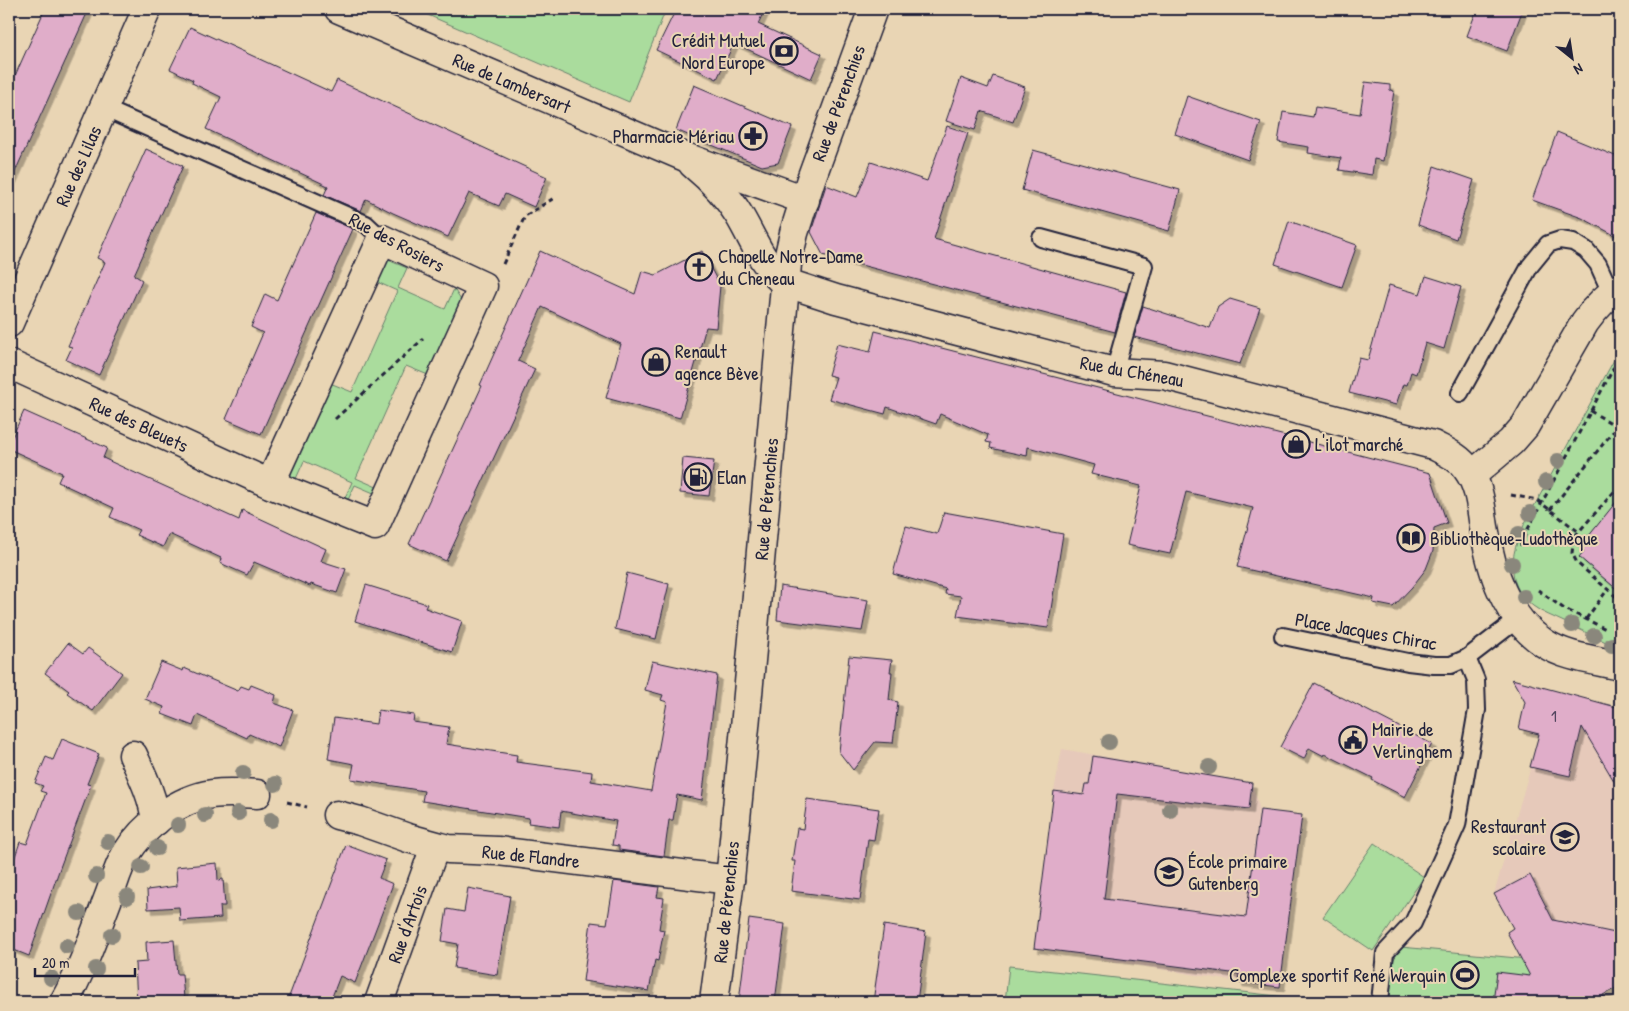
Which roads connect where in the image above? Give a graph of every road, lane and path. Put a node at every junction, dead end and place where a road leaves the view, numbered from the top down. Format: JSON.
{"nodes":[{"id":1,"x":147,"y":9,"type":"edge"},
{"id":2,"x":339,"y":9,"type":"edge"},
{"id":3,"x":873,"y":9,"type":"edge"},
{"id":4,"x":103,"y":108,"type":"junction"},
{"id":5,"x":684,"y":157,"type":"junction"},
{"id":6,"x":554,"y":198,"type":"dead end"},
{"id":7,"x":805,"y":200,"type":"junction"},
{"id":8,"x":1041,"y":238,"type":"dead end"},
{"id":9,"x":382,"y":239,"type":"junction"},
{"id":10,"x":784,"y":282,"type":"junction"},
{"id":11,"x":483,"y":286,"type":"junction"},
{"id":12,"x":1616,"y":290,"type":"edge"},
{"id":13,"x":9,"y":323,"type":"edge"},
{"id":14,"x":430,"y":333,"type":"dead end"},
{"id":15,"x":1620,"y":356,"type":"edge"},
{"id":16,"x":9,"y":364,"type":"edge"},
{"id":17,"x":1114,"y":372,"type":"junction"},
{"id":18,"x":1460,"y":393,"type":"dead end"},
{"id":19,"x":1590,"y":411,"type":"junction"},
{"id":20,"x":329,"y":425,"type":"dead end"},
{"id":21,"x":1619,"y":426,"type":"edge"},
{"id":22,"x":270,"y":484,"type":"junction"},
{"id":23,"x":1620,"y":485,"type":"edge"},
{"id":24,"x":1476,"y":487,"type":"junction"},
{"id":25,"x":1542,"y":504,"type":"junction"},
{"id":26,"x":1550,"y":510,"type":"junction"},
{"id":27,"x":1579,"y":532,"type":"junction"},
{"id":28,"x":1521,"y":551,"type":"dead end"},
{"id":29,"x":1535,"y":588,"type":"dead end"},
{"id":30,"x":1608,"y":590,"type":"junction"},
{"id":31,"x":1620,"y":600,"type":"edge"},
{"id":32,"x":1518,"y":619,"type":"junction"},
{"id":33,"x":1586,"y":619,"type":"junction"},
{"id":34,"x":1609,"y":630,"type":"dead end"},
{"id":35,"x":1283,"y":636,"type":"dead end"},
{"id":36,"x":1466,"y":658,"type":"junction"},
{"id":37,"x":1620,"y":666,"type":"edge"},
{"id":38,"x":133,"y":755,"type":"dead end"},
{"id":39,"x":258,"y":794,"type":"joint"},
{"id":40,"x":337,"y":815,"type":"joint"},
{"id":41,"x":156,"y":821,"type":"junction"},
{"id":42,"x":436,"y":847,"type":"junction"},
{"id":43,"x":730,"y":880,"type":"junction"},
{"id":44,"x":64,"y":1002,"type":"edge"},
{"id":45,"x":379,"y":1002,"type":"edge"},
{"id":46,"x":714,"y":1002,"type":"edge"},
{"id":47,"x":1380,"y":1002,"type":"edge"}],
"edges":[{"from":1,"to":4,"type":"street","name":"Rue des Lilas"},
{"from":2,"to":5,"type":"street","name":"Rue de Lambersart"},
{"from":3,"to":7,"type":"street","name":"Rue de Pérenchies"},
{"from":4,"to":9,"type":"lane","name":"Rue des Rosiers"},
{"from":4,"to":13,"type":"street","name":"Rue des Lilas"},
{"from":5,"to":7,"type":"street","name":"Rue de Lambersart"},
{"from":5,"to":10,"type":"street","name":"Rue de Lambersart"},
{"from":6,"to":11,"type":"path"},
{"from":7,"to":10,"type":"street","name":"Rue de Pérenchies"},
{"from":8,"to":17,"type":"lane"},
{"from":9,"to":11,"type":"street","name":"Rue des Rosiers"},
{"from":9,"to":22,"type":"street"},
{"from":10,"to":17,"type":"street","name":"Rue du Chéneau"},
{"from":10,"to":43,"type":"street","name":"Rue de Pérenchies"},
{"from":11,"to":22,"type":"street"},
{"from":12,"to":18,"type":"lane"},
{"from":12,"to":24,"type":"street"},
{"from":14,"to":20,"type":"path"},
{"from":15,"to":19,"type":"path"},
{"from":16,"to":22,"type":"street","name":"Rue des Bleuets"},
{"from":17,"to":24,"type":"street","name":"Rue du Chéneau"},
{"from":19,"to":21,"type":"path"},
{"from":19,"to":25,"type":"path"},
{"from":21,"to":26,"type":"path"},
{"from":23,"to":27,"type":"path"},
{"from":24,"to":25,"type":"path"},
{"from":24,"to":32,"type":"street"},
{"from":25,"to":26,"type":"path"},
{"from":25,"to":28,"type":"path"},
{"from":26,"to":27,"type":"path"},
{"from":27,"to":30,"type":"path"},
{"from":29,"to":33,"type":"path"},
{"from":30,"to":31,"type":"path"},
{"from":30,"to":33,"type":"path"},
{"from":32,"to":36,"type":"lane","name":"Place Jacques Chirac"},
{"from":32,"to":37,"type":"street"},
{"from":33,"to":34,"type":"path"},
{"from":35,"to":36,"type":"lane","name":"Place Jacques Chirac"},
{"from":36,"to":47,"type":"lane"},
{"from":38,"to":41,"type":"street"},
{"from":39,"to":40,"type":"path"},
{"from":39,"to":41,"type":"street"},
{"from":40,"to":42,"type":"street","name":"Rue de Flandre"},
{"from":41,"to":44,"type":"street"},
{"from":42,"to":43,"type":"street","name":"Rue de Flandre"},
{"from":42,"to":45,"type":"street","name":"Rue d'Artois"},
{"from":43,"to":46,"type":"street","name":"Rue de Pérenchies"}]}
